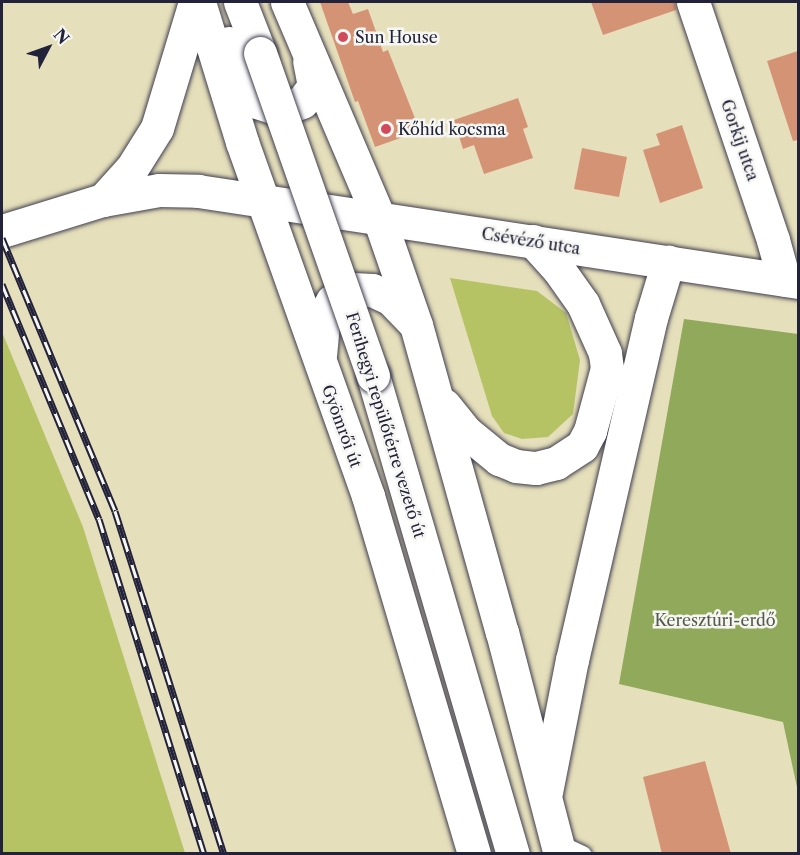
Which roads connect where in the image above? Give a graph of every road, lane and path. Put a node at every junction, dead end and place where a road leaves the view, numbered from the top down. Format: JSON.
{"nodes":[{"id":1,"x":240,"y":2,"type":"edge"},
{"id":2,"x":287,"y":2,"type":"edge"},
{"id":3,"x":693,"y":2,"type":"edge"},
{"id":4,"x":198,"y":3,"type":"edge"},
{"id":5,"x":307,"y":53,"type":"junction"},
{"id":6,"x":103,"y":200,"type":"junction"},
{"id":7,"x":264,"y":200,"type":"junction"},
{"id":8,"x":379,"y":218,"type":"junction"},
{"id":9,"x":2,"y":231,"type":"edge"},
{"id":10,"x":533,"y":242,"type":"junction"},
{"id":11,"x":668,"y":262,"type":"junction"},
{"id":12,"x":791,"y":281,"type":"edge"},
{"id":13,"x":416,"y":326,"type":"junction"},
{"id":14,"x":320,"y":363,"type":"junction"},
{"id":15,"x":438,"y":399,"type":"junction"},
{"id":16,"x":544,"y":800,"type":"junction"},
{"id":17,"x":567,"y":850,"type":"edge"},
{"id":18,"x":474,"y":854,"type":"edge"},
{"id":19,"x":513,"y":854,"type":"edge"}],
"edges":[{"from":1,"to":19,"type":"street","name":"Ferihegyi repülőtérre vezető út","bridge":true},
{"from":2,"to":5,"type":"street"},
{"from":3,"to":12,"type":"street","name":"Gorkij utca"},
{"from":4,"to":5,"type":"street"},
{"from":4,"to":6,"type":"street"},
{"from":4,"to":7,"type":"street","name":"Gyömrői út"},
{"from":5,"to":8,"type":"street"},
{"from":6,"to":7,"type":"street","name":"Csévéző utca"},
{"from":6,"to":9,"type":"street","name":"Csévéző utca"},
{"from":7,"to":8,"type":"street","name":"Csévéző utca"},
{"from":7,"to":14,"type":"street","name":"Gyömrői út"},
{"from":8,"to":10,"type":"street","name":"Csévéző utca"},
{"from":8,"to":13,"type":"street"},
{"from":10,"to":11,"type":"street","name":"Csévéző utca"},
{"from":10,"to":15,"type":"street"},
{"from":11,"to":12,"type":"street","name":"Csévéző utca"},
{"from":11,"to":16,"type":"street"},
{"from":13,"to":14,"type":"street"},
{"from":13,"to":15,"type":"street"},
{"from":14,"to":18,"type":"street","name":"Gyömrői út"},
{"from":15,"to":16,"type":"street"},
{"from":16,"to":17,"type":"street"}]}
